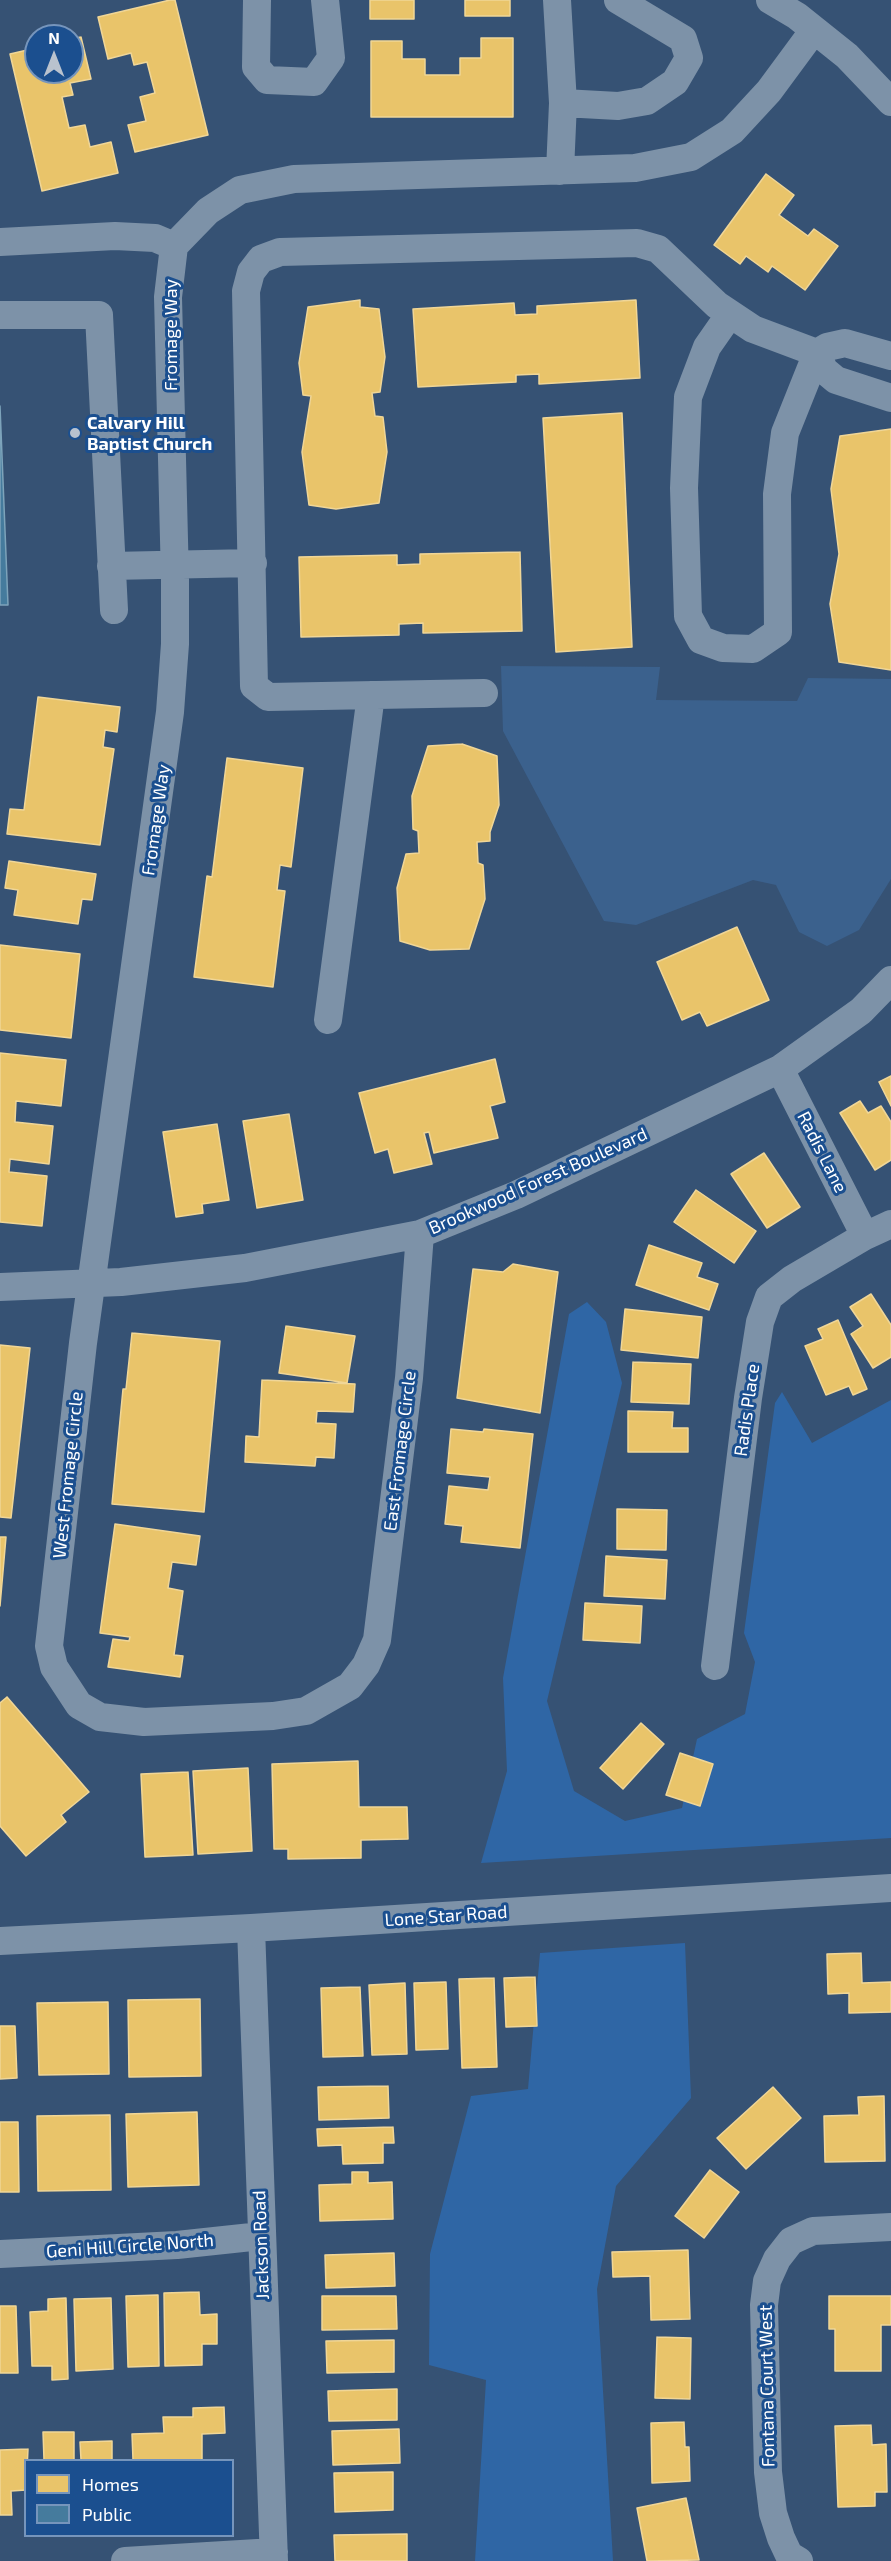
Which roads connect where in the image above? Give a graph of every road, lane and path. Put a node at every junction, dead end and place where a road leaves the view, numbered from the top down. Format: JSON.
{"nodes":[{"id":1,"x":257,"y":0,"type":"edge"},
{"id":2,"x":325,"y":0,"type":"edge"},
{"id":3,"x":557,"y":0,"type":"edge"},
{"id":4,"x":618,"y":0,"type":"edge"},
{"id":5,"x":770,"y":0,"type":"edge"},
{"id":6,"x":814,"y":30,"type":"junction"},
{"id":7,"x":891,"y":102,"type":"edge"},
{"id":8,"x":563,"y":103,"type":"junction"},
{"id":9,"x":560,"y":171,"type":"junction"},
{"id":10,"x":0,"y":242,"type":"edge"},
{"id":11,"x":174,"y":246,"type":"junction"},
{"id":12,"x":730,"y":314,"type":"junction"},
{"id":13,"x":0,"y":315,"type":"edge"},
{"id":14,"x":817,"y":353,"type":"junction"},
{"id":15,"x":891,"y":356,"type":"edge"},
{"id":16,"x":890,"y":391,"type":"edge"},
{"id":17,"x":253,"y":562,"type":"junction"},
{"id":18,"x":111,"y":566,"type":"junction"},
{"id":19,"x":174,"y":566,"type":"junction"},
{"id":20,"x":114,"y":610,"type":"dead end"},
{"id":21,"x":484,"y":693,"type":"dead end"},
{"id":22,"x":371,"y":695,"type":"junction"},
{"id":23,"x":891,"y":980,"type":"edge"},
{"id":24,"x":328,"y":1020,"type":"dead end"},
{"id":25,"x":780,"y":1069,"type":"junction"},
{"id":26,"x":891,"y":1224,"type":"edge"},
{"id":27,"x":420,"y":1234,"type":"junction"},
{"id":28,"x":865,"y":1236,"type":"junction"},
{"id":29,"x":93,"y":1282,"type":"junction"},
{"id":30,"x":0,"y":1287,"type":"edge"},
{"id":31,"x":715,"y":1666,"type":"dead end"},
{"id":32,"x":54,"y":1667,"type":"joint"},
{"id":33,"x":891,"y":1888,"type":"edge"},
{"id":34,"x":251,"y":1928,"type":"junction"},
{"id":35,"x":0,"y":1941,"type":"edge"},
{"id":36,"x":891,"y":2227,"type":"edge"},
{"id":37,"x":261,"y":2236,"type":"junction"},
{"id":38,"x":0,"y":2254,"type":"edge"},
{"id":39,"x":274,"y":2557,"type":"edge"},
{"id":40,"x":125,"y":2561,"type":"edge"},
{"id":41,"x":799,"y":2561,"type":"edge"}],
"edges":[{"from":1,"to":2,"type":"street"},
{"from":3,"to":8,"type":"street"},
{"from":4,"to":8,"type":"street"},
{"from":5,"to":6,"type":"street"},
{"from":6,"to":7,"type":"street"},
{"from":6,"to":9,"type":"street"},
{"from":8,"to":9,"type":"street"},
{"from":9,"to":11,"type":"street"},
{"from":10,"to":11,"type":"street"},
{"from":11,"to":19,"type":"street","name":"Fromage Way"},
{"from":12,"to":14,"type":"street"},
{"from":12,"to":14,"type":"street"},
{"from":12,"to":17,"type":"street"},
{"from":13,"to":18,"type":"street"},
{"from":14,"to":15,"type":"street"},
{"from":14,"to":16,"type":"street"},
{"from":17,"to":19,"type":"street"},
{"from":17,"to":22,"type":"street"},
{"from":18,"to":19,"type":"street"},
{"from":18,"to":20,"type":"street"},
{"from":19,"to":29,"type":"street","name":"Fromage Way"},
{"from":21,"to":22,"type":"street"},
{"from":22,"to":24,"type":"street"},
{"from":23,"to":25,"type":"street","name":"Brookwood Forest Boulevard"},
{"from":25,"to":27,"type":"street","name":"Brookwood Forest Boulevard"},
{"from":25,"to":28,"type":"street","name":"Radis Lane"},
{"from":26,"to":28,"type":"street","name":"Radis Place"},
{"from":27,"to":29,"type":"street","name":"Brookwood Forest Boulevard"},
{"from":27,"to":32,"type":"street","name":"East Fromage Circle"},
{"from":28,"to":31,"type":"street","name":"Radis Place"},
{"from":29,"to":30,"type":"street","name":"Brookwood Forest Boulevard"},
{"from":29,"to":32,"type":"street","name":"West Fromage Circle"},
{"from":33,"to":34,"type":"street","name":"Lone Star Road"},
{"from":34,"to":35,"type":"street","name":"Lone Star Road"},
{"from":34,"to":37,"type":"street","name":"Jackson Road"},
{"from":36,"to":41,"type":"street","name":"Fontana Court West"},
{"from":37,"to":38,"type":"street","name":"Geni Hill Circle North"},
{"from":37,"to":39,"type":"street","name":"Jackson Road"},
{"from":39,"to":40,"type":"street"}]}
